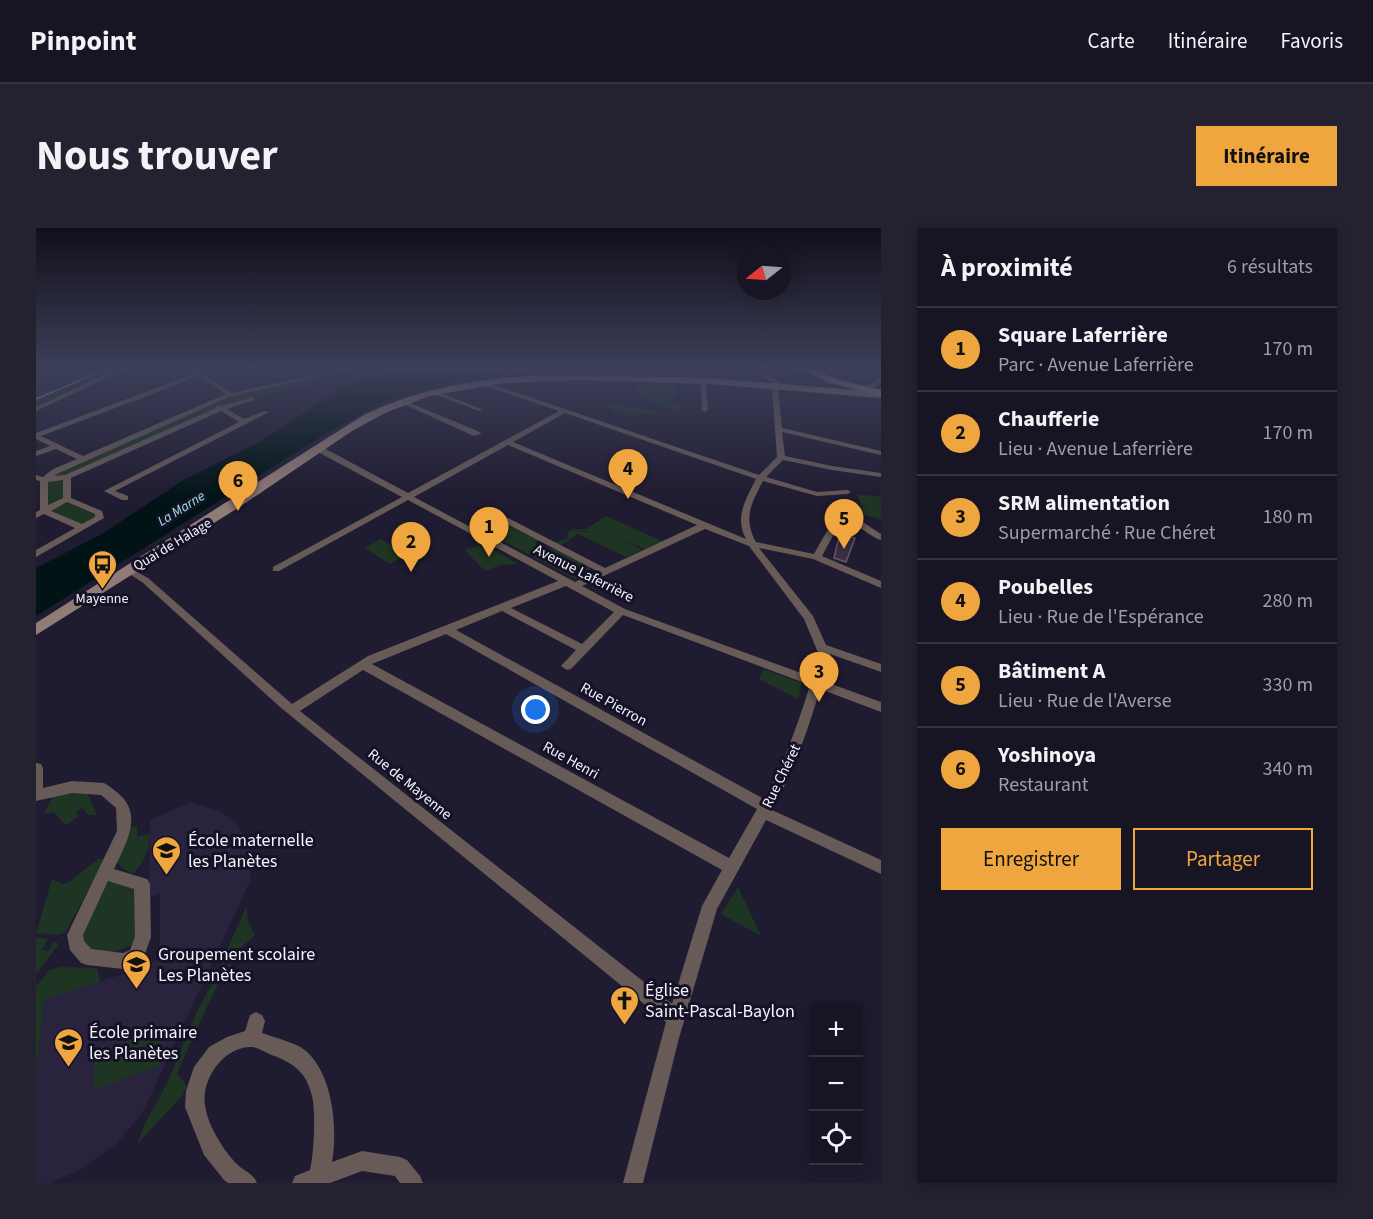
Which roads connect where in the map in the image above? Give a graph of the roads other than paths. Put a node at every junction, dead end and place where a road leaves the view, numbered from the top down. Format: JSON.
{"nodes":[{"id":1,"x":98,"y":413,"type":"edge"},
{"id":2,"x":191,"y":413,"type":"edge"},
{"id":3,"x":212,"y":413,"type":"edge"},
{"id":4,"x":229,"y":413,"type":"edge"},
{"id":5,"x":265,"y":413,"type":"edge"},
{"id":6,"x":380,"y":413,"type":"edge"},
{"id":7,"x":427,"y":413,"type":"edge"},
{"id":8,"x":561,"y":413,"type":"edge"},
{"id":9,"x":569,"y":413,"type":"edge"},
{"id":10,"x":778,"y":413,"type":"edge"},
{"id":11,"x":244,"y":422,"type":"junction"},
{"id":12,"x":779,"y":429,"type":"junction"},
{"id":13,"x":477,"y":434,"type":"dead end"},
{"id":14,"x":36,"y":436,"type":"edge"},
{"id":15,"x":508,"y":442,"type":"junction"},
{"id":16,"x":56,"y":446,"type":"junction"},
{"id":17,"x":319,"y":449,"type":"junction"},
{"id":18,"x":881,"y":453,"type":"edge"},
{"id":19,"x":36,"y":454,"type":"edge"},
{"id":20,"x":781,"y":457,"type":"junction"},
{"id":21,"x":83,"y":459,"type":"junction"},
{"id":22,"x":881,"y":474,"type":"edge"},
{"id":23,"x":67,"y":477,"type":"junction"},
{"id":24,"x":40,"y":478,"type":"edge"},
{"id":25,"x":761,"y":478,"type":"junction"},
{"id":26,"x":847,"y":492,"type":"dead end"},
{"id":27,"x":408,"y":497,"type":"junction"},
{"id":28,"x":125,"y":498,"type":"dead end"},
{"id":29,"x":67,"y":500,"type":"junction"},
{"id":30,"x":40,"y":513,"type":"edge"},
{"id":31,"x":703,"y":526,"type":"junction"},
{"id":32,"x":79,"y":528,"type":"junction"},
{"id":33,"x":479,"y":534,"type":"junction"},
{"id":34,"x":881,"y":537,"type":"edge"},
{"id":35,"x":752,"y":544,"type":"junction"},
{"id":36,"x":36,"y":554,"type":"edge"},
{"id":37,"x":816,"y":557,"type":"junction"},
{"id":38,"x":276,"y":569,"type":"dead end"},
{"id":39,"x":128,"y":570,"type":"junction"},
{"id":40,"x":604,"y":571,"type":"junction"},
{"id":41,"x":570,"y":584,"type":"junction"},
{"id":42,"x":881,"y":585,"type":"edge"},
{"id":43,"x":502,"y":607,"type":"junction"},
{"id":44,"x":621,"y":611,"type":"junction"},
{"id":45,"x":446,"y":629,"type":"junction"},
{"id":46,"x":36,"y":630,"type":"edge"},
{"id":47,"x":824,"y":648,"type":"junction"},
{"id":48,"x":583,"y":649,"type":"junction"},
{"id":49,"x":362,"y":664,"type":"junction"},
{"id":50,"x":567,"y":666,"type":"dead end"},
{"id":51,"x":881,"y":668,"type":"edge"},
{"id":52,"x":816,"y":682,"type":"junction"},
{"id":53,"x":881,"y":707,"type":"edge"},
{"id":54,"x":292,"y":710,"type":"junction"},
{"id":55,"x":36,"y":768,"type":"edge"},
{"id":56,"x":36,"y":788,"type":"edge"},
{"id":57,"x":36,"y":795,"type":"edge"},
{"id":58,"x":765,"y":810,"type":"junction"},
{"id":59,"x":881,"y":867,"type":"edge"},
{"id":60,"x":733,"y":868,"type":"junction"},
{"id":61,"x":105,"y":873,"type":"junction"},
{"id":62,"x":676,"y":1019,"type":"junction"},
{"id":63,"x":313,"y":1181,"type":"edge"},
{"id":64,"x":247,"y":1183,"type":"edge"},
{"id":65,"x":413,"y":1183,"type":"edge"},
{"id":66,"x":633,"y":1183,"type":"edge"}],
"edges":[{"from":1,"to":14,"type":"street"},
{"from":2,"to":21,"type":"street"},
{"from":3,"to":23,"type":"street"},
{"from":4,"to":11,"type":"street"},
{"from":5,"to":11,"type":"street"},
{"from":6,"to":17,"type":"street","name":"Quai de Halage"},
{"from":7,"to":13,"type":"street"},
{"from":8,"to":15,"type":"street"},
{"from":9,"to":25,"type":"street"},
{"from":10,"to":12,"type":"street"},
{"from":11,"to":28,"type":"street"},
{"from":12,"to":18,"type":"street"},
{"from":12,"to":20,"type":"street"},
{"from":14,"to":16,"type":"street"},
{"from":15,"to":27,"type":"street"},
{"from":15,"to":31,"type":"street"},
{"from":16,"to":19,"type":"street"},
{"from":16,"to":21,"type":"street"},
{"from":17,"to":27,"type":"street","name":"Avenue Laferrière"},
{"from":17,"to":39,"type":"street","name":"Quai de Halage"},
{"from":20,"to":22,"type":"street"},
{"from":20,"to":25,"type":"street"},
{"from":21,"to":24,"type":"street"},
{"from":23,"to":24,"type":"street"},
{"from":23,"to":29,"type":"street"},
{"from":24,"to":30,"type":"street"},
{"from":25,"to":26,"type":"street"},
{"from":25,"to":35,"type":"street"},
{"from":27,"to":33,"type":"street","name":"Avenue Laferrière"},
{"from":27,"to":38,"type":"street"},
{"from":29,"to":30,"type":"street"},
{"from":29,"to":32,"type":"street"},
{"from":30,"to":32,"type":"street"},
{"from":31,"to":35,"type":"street"},
{"from":31,"to":40,"type":"street"},
{"from":32,"to":36,"type":"street"},
{"from":33,"to":40,"type":"street"},
{"from":33,"to":41,"type":"street","name":"Avenue Laferrière"},
{"from":34,"to":37,"type":"street"},
{"from":35,"to":37,"type":"street"},
{"from":35,"to":47,"type":"street"},
{"from":37,"to":42,"type":"street"},
{"from":39,"to":46,"type":"street","name":"Quai de Halage"},
{"from":39,"to":54,"type":"street","name":"Rue de Mayenne"},
{"from":40,"to":41,"type":"street"},
{"from":41,"to":43,"type":"street"},
{"from":41,"to":44,"type":"street","name":"Avenue Laferrière"},
{"from":43,"to":45,"type":"street"},
{"from":43,"to":48,"type":"street"},
{"from":44,"to":48,"type":"street"},
{"from":44,"to":52,"type":"street","name":"Avenue Laferrière"},
{"from":45,"to":49,"type":"street"},
{"from":45,"to":58,"type":"street","name":"Rue Pierron"},
{"from":47,"to":51,"type":"street"},
{"from":47,"to":52,"type":"street","name":"Rue Chéret"},
{"from":48,"to":50,"type":"street"},
{"from":49,"to":54,"type":"street"},
{"from":49,"to":60,"type":"street","name":"Rue Henri"},
{"from":52,"to":53,"type":"street","name":"Avenue Laferrière"},
{"from":52,"to":58,"type":"street","name":"Rue Chéret"},
{"from":54,"to":62,"type":"street","name":"Rue de Mayenne"},
{"from":55,"to":56,"type":"street"},
{"from":57,"to":61,"type":"street"},
{"from":58,"to":59,"type":"street","name":"Rue Pierron"},
{"from":58,"to":60,"type":"street","name":"Rue Chéret"},
{"from":60,"to":62,"type":"street","name":"Rue Chéret"},
{"from":61,"to":61,"type":"street"},
{"from":62,"to":66,"type":"street","name":"Rue Chéret"},
{"from":63,"to":64,"type":"street"},
{"from":63,"to":65,"type":"street"}]}
